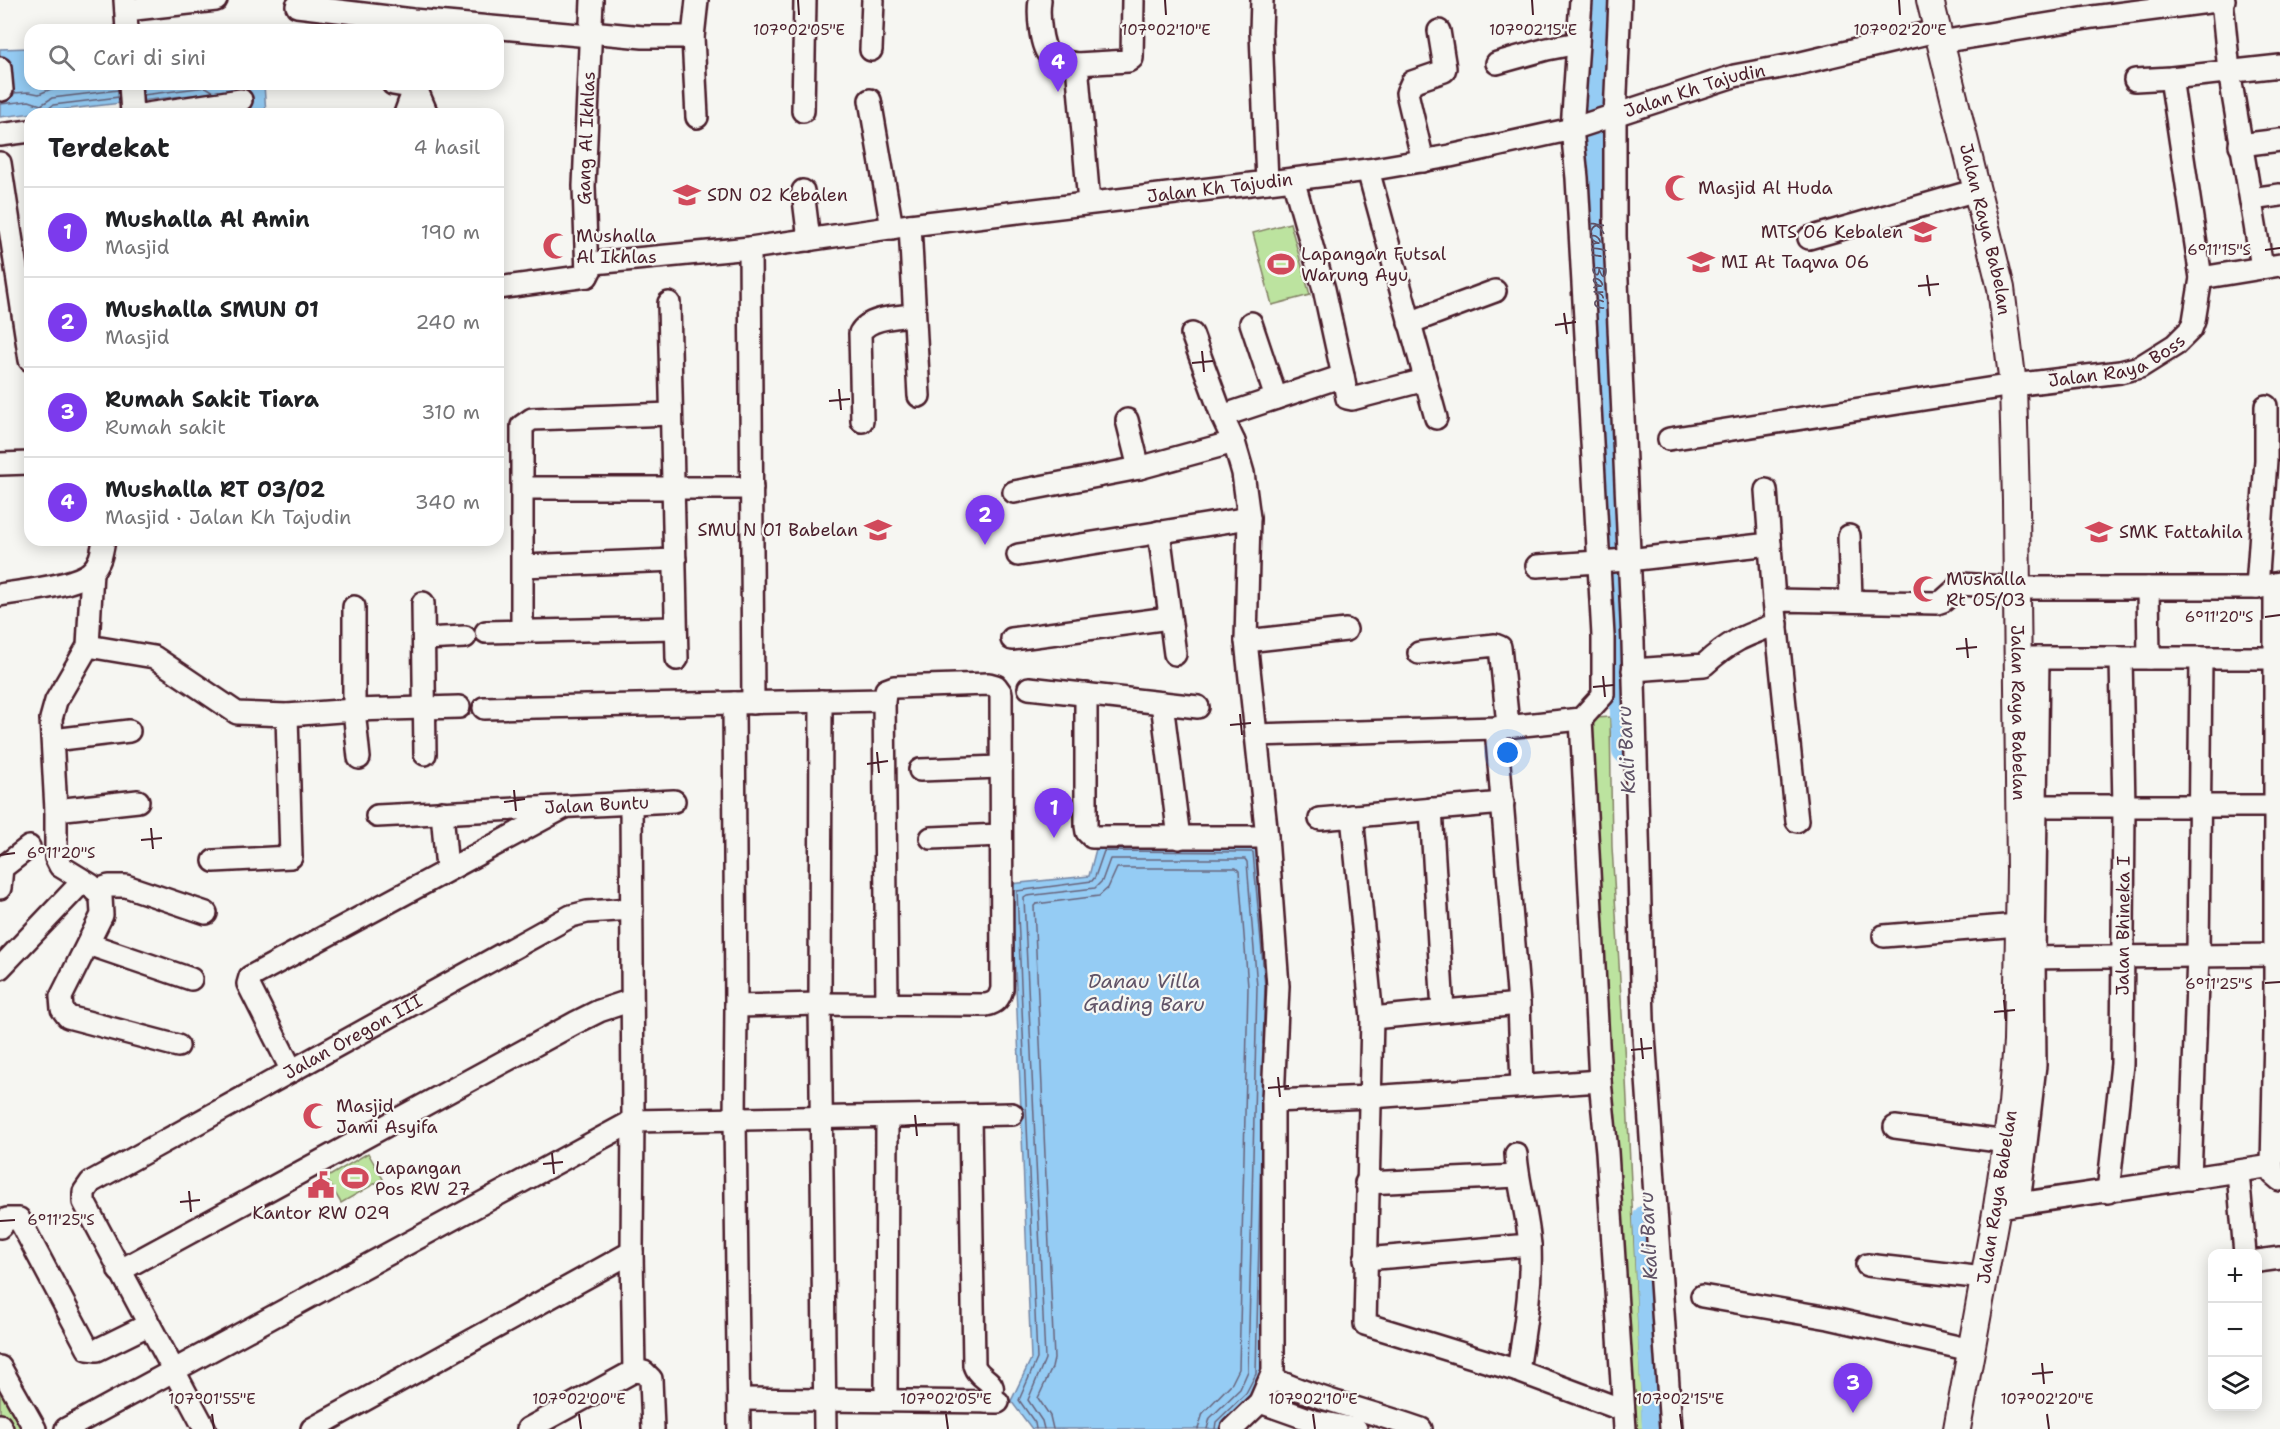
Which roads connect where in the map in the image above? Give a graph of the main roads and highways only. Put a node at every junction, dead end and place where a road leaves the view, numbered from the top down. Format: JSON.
{"nodes":[{"id":1,"x":1930,"y":0,"type":"edge"},
{"id":2,"x":1957,"y":1429,"type":"edge"}],
"edges":[{"from":1,"to":2,"type":"main road","name":"Jalan Raya Babelan"}]}
